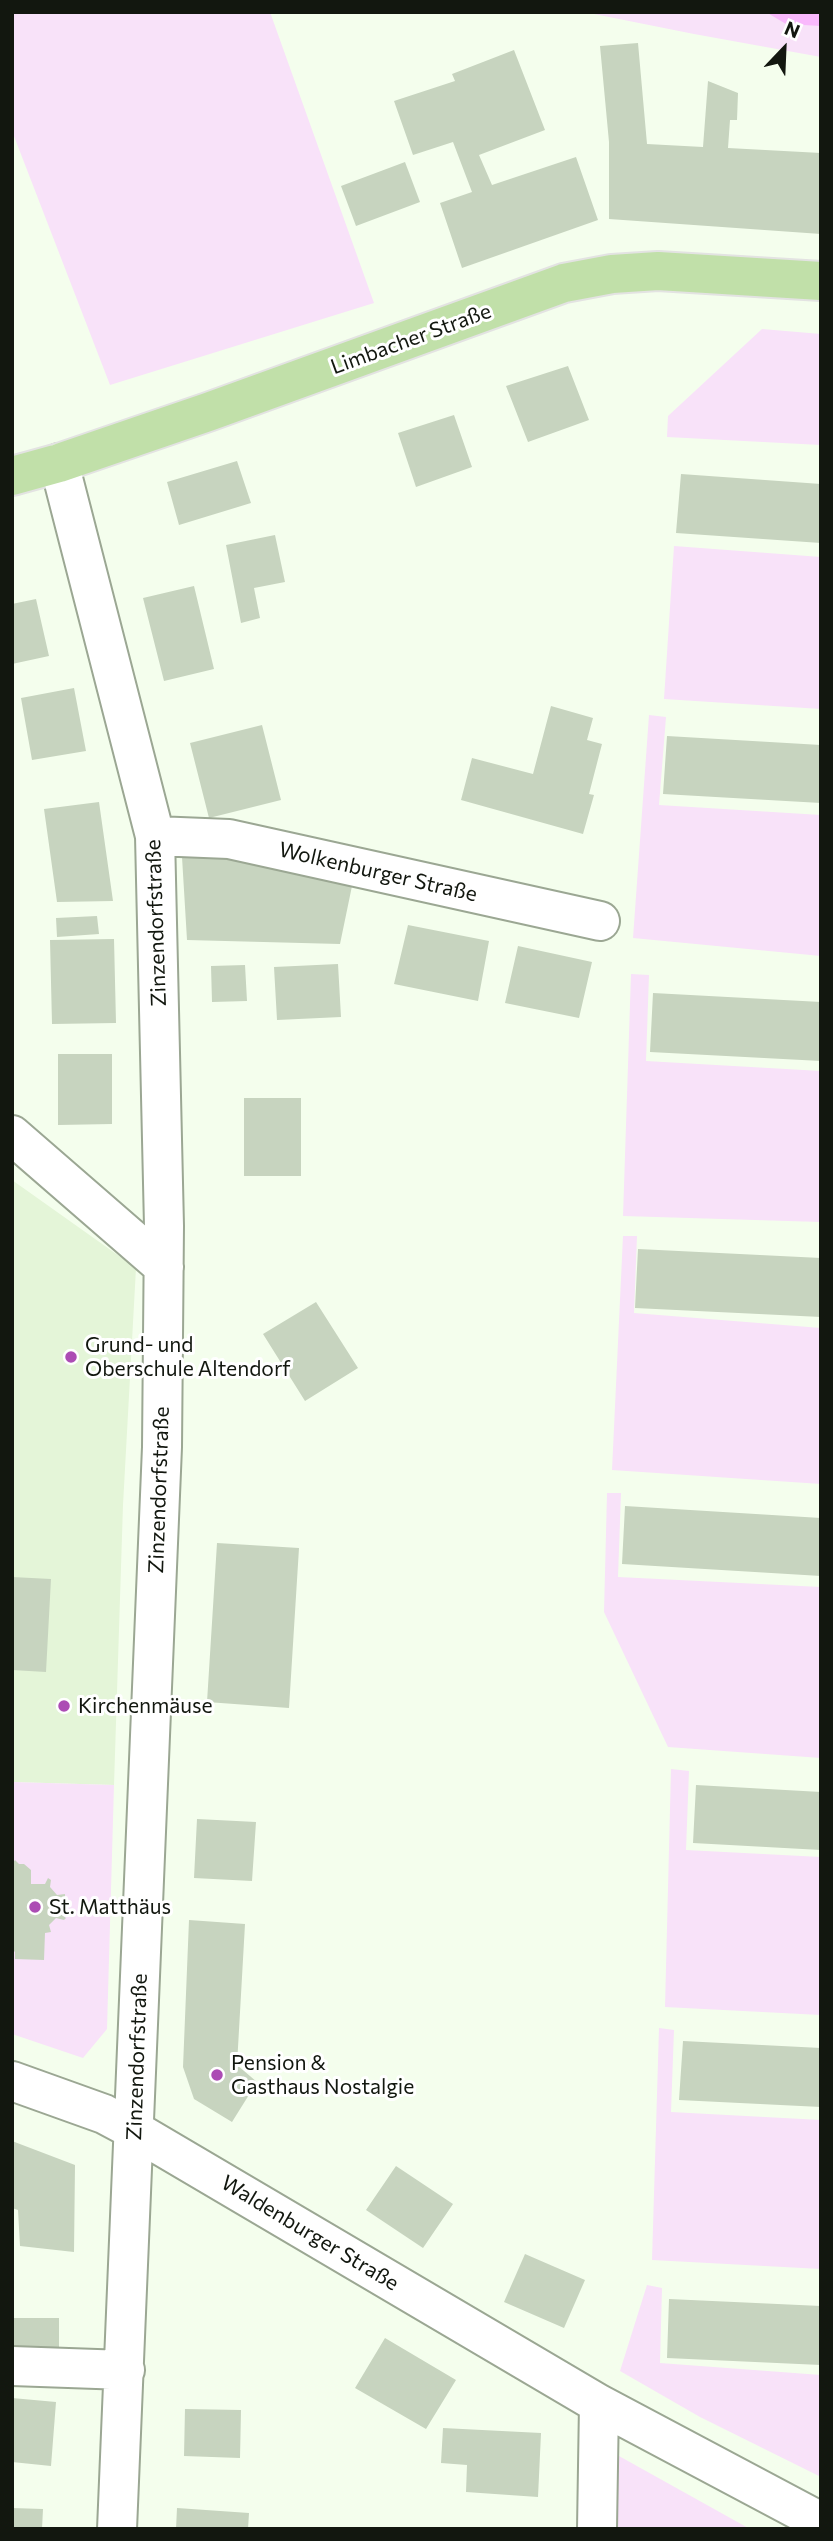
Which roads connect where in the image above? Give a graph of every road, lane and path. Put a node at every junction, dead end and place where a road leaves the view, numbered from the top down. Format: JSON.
{"nodes":[{"id":1,"x":821,"y":281,"type":"edge"},
{"id":2,"x":59,"y":463,"type":"junction"},
{"id":3,"x":12,"y":476,"type":"edge"},
{"id":4,"x":155,"y":836,"type":"junction"},
{"id":5,"x":600,"y":921,"type":"dead end"},
{"id":6,"x":12,"y":1135,"type":"edge"},
{"id":7,"x":164,"y":1267,"type":"junction"},
{"id":8,"x":12,"y":2081,"type":"edge"},
{"id":9,"x":134,"y":2130,"type":"junction"},
{"id":10,"x":12,"y":2366,"type":"edge"},
{"id":11,"x":125,"y":2370,"type":"junction"},
{"id":12,"x":598,"y":2404,"type":"junction"},
{"id":13,"x":821,"y":2522,"type":"edge"},
{"id":14,"x":117,"y":2529,"type":"edge"},
{"id":15,"x":597,"y":2529,"type":"edge"}],
"edges":[{"from":1,"to":2,"type":"main road","name":"Limbacher Straße"},
{"from":2,"to":3,"type":"main road","name":"Limbacher Straße"},
{"from":2,"to":4,"type":"street","name":"Zinzendorfstraße"},
{"from":4,"to":5,"type":"street","name":"Wolkenburger Straße"},
{"from":4,"to":7,"type":"street","name":"Zinzendorfstraße"},
{"from":6,"to":7,"type":"street"},
{"from":7,"to":9,"type":"street","name":"Zinzendorfstraße"},
{"from":8,"to":9,"type":"street","name":"Waldenburger Straße"},
{"from":9,"to":11,"type":"street","name":"Zinzendorfstraße"},
{"from":9,"to":12,"type":"street","name":"Waldenburger Straße"},
{"from":10,"to":11,"type":"street"},
{"from":11,"to":14,"type":"street","name":"Zinzendorfstraße"},
{"from":12,"to":13,"type":"street","name":"Waldenburger Straße"},
{"from":12,"to":15,"type":"street"}]}
